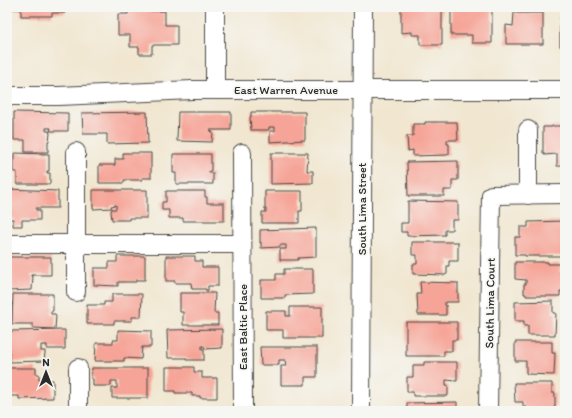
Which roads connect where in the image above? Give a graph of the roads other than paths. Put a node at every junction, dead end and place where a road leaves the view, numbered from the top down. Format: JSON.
{"nodes":[{"id":1,"x":215,"y":7,"type":"edge"},
{"id":2,"x":363,"y":7,"type":"edge"},
{"id":3,"x":215,"y":90,"type":"junction"},
{"id":4,"x":363,"y":90,"type":"junction"},
{"id":5,"x":565,"y":90,"type":"edge"},
{"id":6,"x":7,"y":96,"type":"edge"},
{"id":7,"x":528,"y":130,"type":"dead end"},
{"id":8,"x":76,"y":152,"type":"dead end"},
{"id":9,"x":242,"y":153,"type":"dead end"},
{"id":10,"x":565,"y":194,"type":"edge"},
{"id":11,"x":528,"y":195,"type":"junction"},
{"id":12,"x":7,"y":244,"type":"edge"},
{"id":13,"x":76,"y":244,"type":"junction"},
{"id":14,"x":242,"y":244,"type":"junction"},
{"id":15,"x":76,"y":292,"type":"dead end"},
{"id":16,"x":78,"y":368,"type":"dead end"},
{"id":17,"x":78,"y":411,"type":"edge"},
{"id":18,"x":244,"y":411,"type":"edge"},
{"id":19,"x":361,"y":411,"type":"edge"},
{"id":20,"x":488,"y":411,"type":"edge"}],
"edges":[{"from":1,"to":3,"type":"street"},
{"from":2,"to":4,"type":"street","name":"South Lima Street"},
{"from":3,"to":4,"type":"street","name":"East Warren Avenue"},
{"from":3,"to":6,"type":"street","name":"East Warren Avenue"},
{"from":4,"to":5,"type":"street","name":"East Warren Avenue"},
{"from":4,"to":19,"type":"street","name":"South Lima Street"},
{"from":7,"to":11,"type":"street"},
{"from":8,"to":13,"type":"street"},
{"from":9,"to":14,"type":"street","name":"East Baltic Place"},
{"from":10,"to":11,"type":"street"},
{"from":11,"to":20,"type":"street","name":"South Lima Court"},
{"from":12,"to":13,"type":"street"},
{"from":13,"to":14,"type":"street"},
{"from":13,"to":15,"type":"street"},
{"from":14,"to":18,"type":"street","name":"East Baltic Place"},
{"from":16,"to":17,"type":"street"}]}
